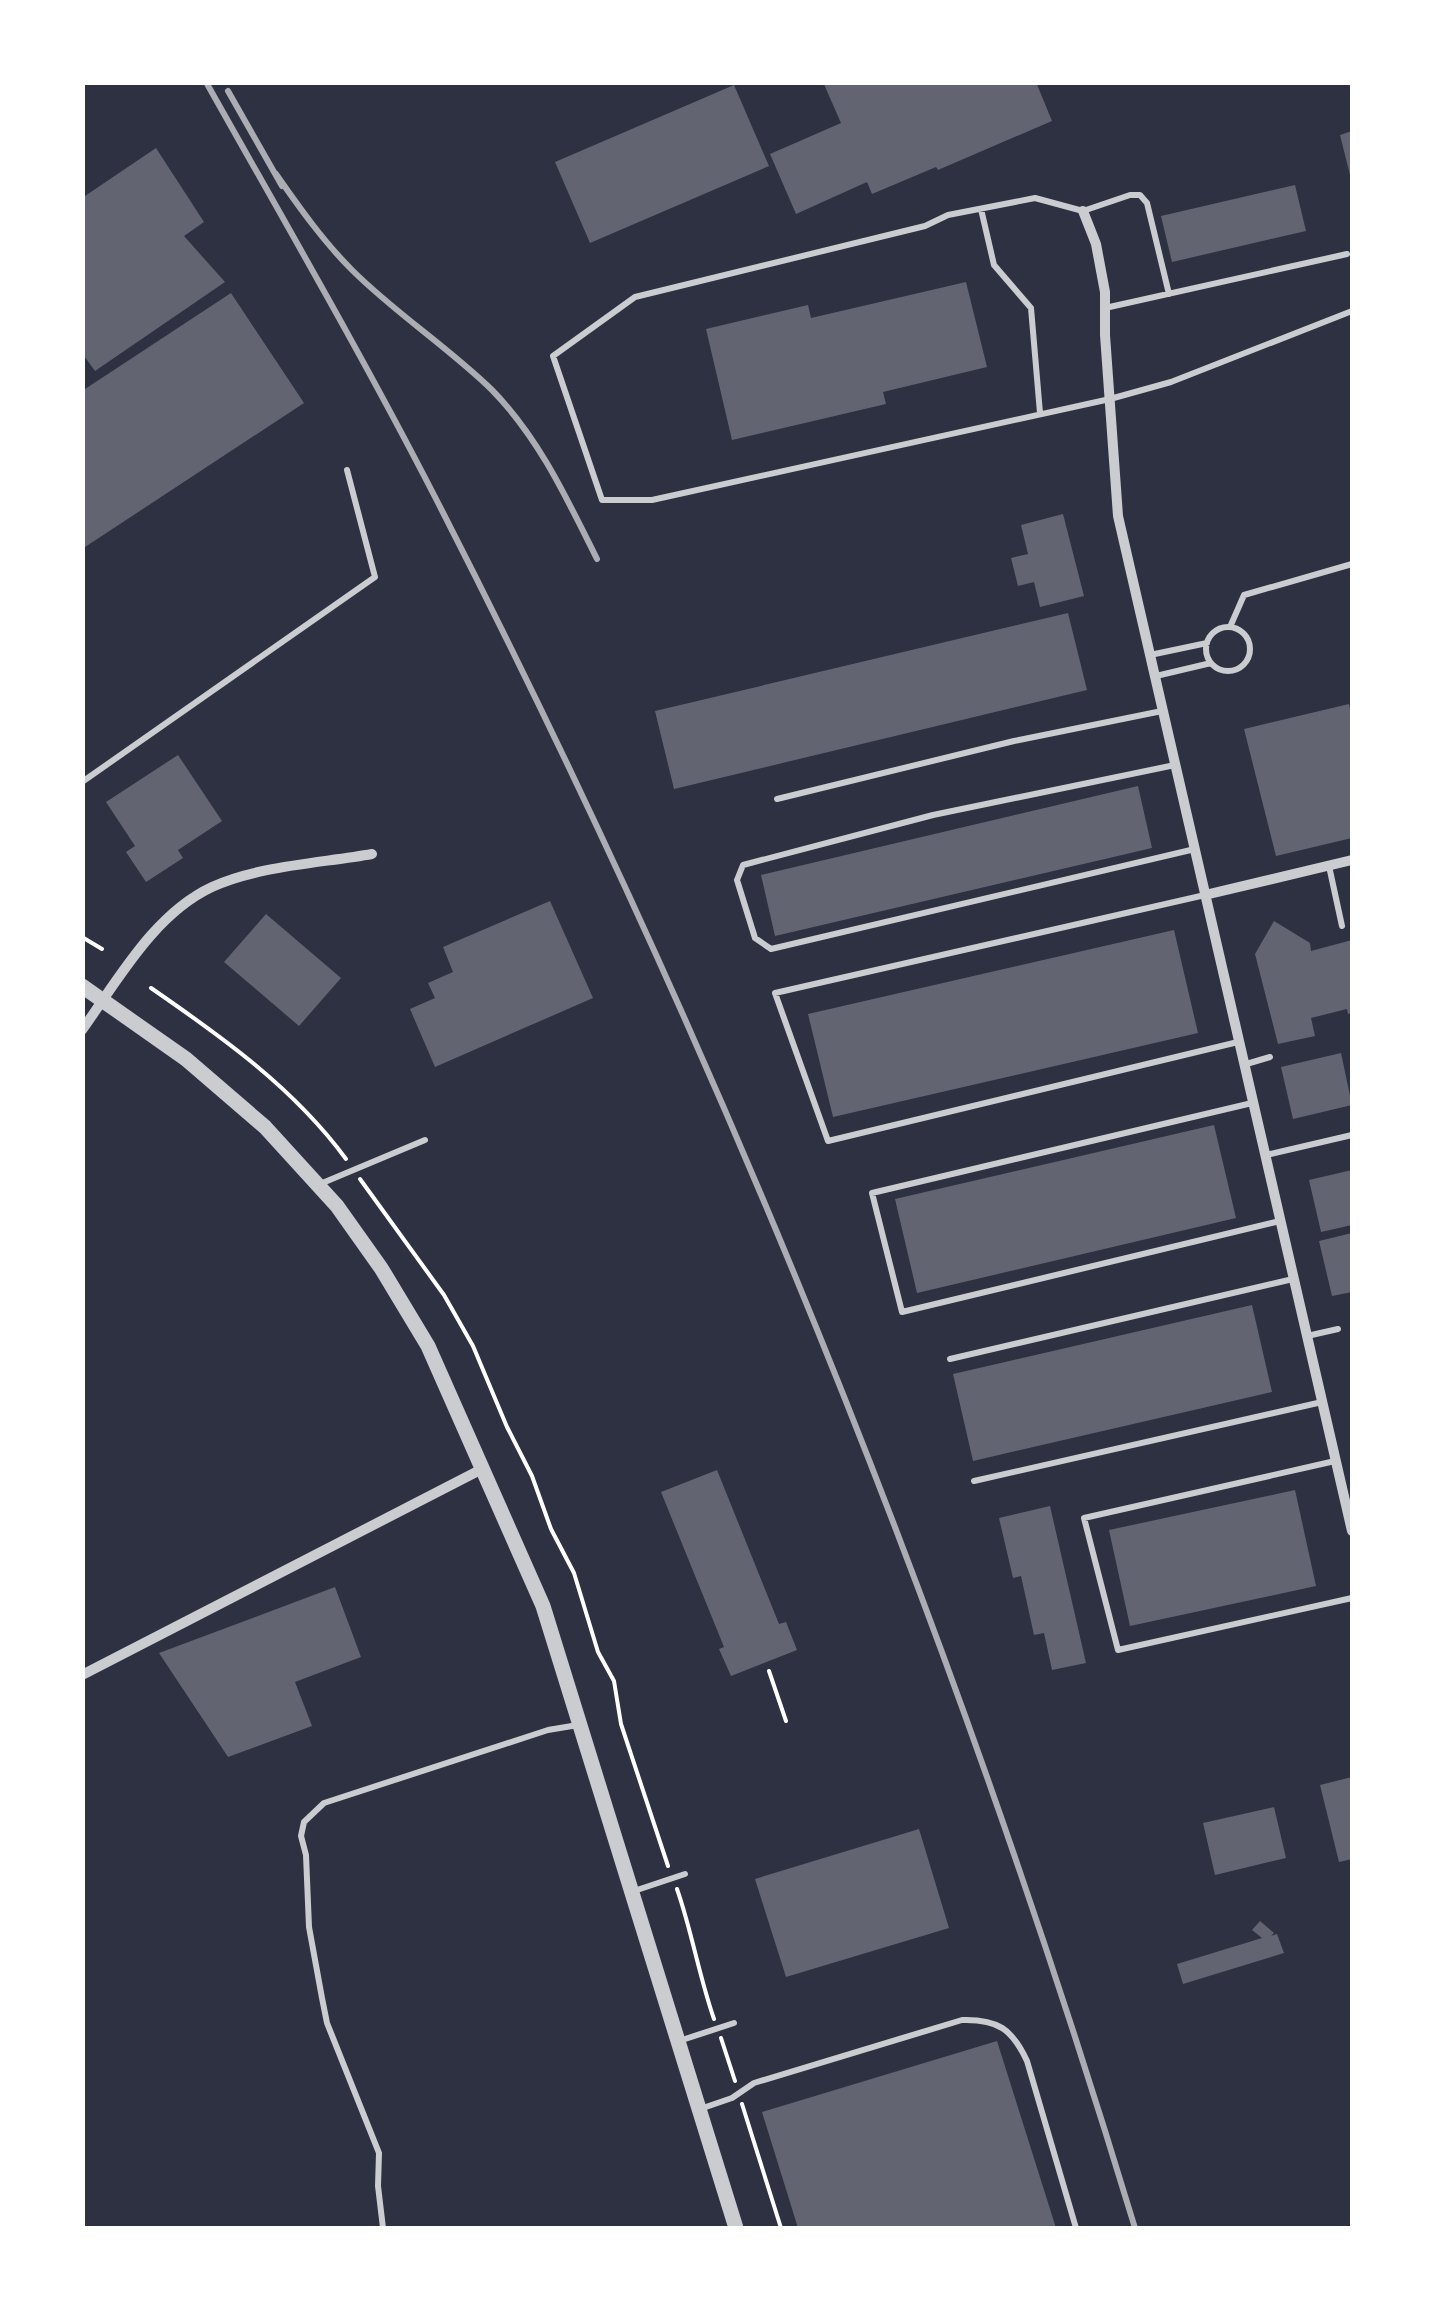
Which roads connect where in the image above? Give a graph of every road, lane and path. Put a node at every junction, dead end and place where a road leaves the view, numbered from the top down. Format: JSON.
{"nodes":[{"id":1,"x":981,"y":209,"type":"junction"},
{"id":2,"x":1083,"y":210,"type":"junction"},
{"id":3,"x":1347,"y":254,"type":"dead end"},
{"id":4,"x":1169,"y":294,"type":"junction"},
{"id":5,"x":1105,"y":308,"type":"junction"},
{"id":6,"x":1352,"y":311,"type":"edge"},
{"id":7,"x":1110,"y":399,"type":"junction"},
{"id":8,"x":1040,"y":413,"type":"junction"},
{"id":9,"x":347,"y":470,"type":"dead end"},
{"id":10,"x":1352,"y":564,"type":"edge"},
{"id":11,"x":1230,"y":627,"type":"junction"},
{"id":12,"x":1207,"y":644,"type":"junction"},
{"id":13,"x":1150,"y":655,"type":"junction"},
{"id":14,"x":1211,"y":663,"type":"junction"},
{"id":15,"x":1154,"y":676,"type":"junction"},
{"id":16,"x":1162,"y":710,"type":"junction"},
{"id":17,"x":1175,"y":765,"type":"junction"},
{"id":18,"x":82,"y":782,"type":"edge"},
{"id":19,"x":777,"y":799,"type":"dead end"},
{"id":20,"x":1195,"y":849,"type":"junction"},
{"id":21,"x":372,"y":854,"type":"dead end"},
{"id":22,"x":1352,"y":860,"type":"edge"},
{"id":23,"x":1328,"y":866,"type":"junction"},
{"id":24,"x":1205,"y":896,"type":"junction"},
{"id":25,"x":1342,"y":926,"type":"dead end"},
{"id":26,"x":82,"y":937,"type":"edge"},
{"id":27,"x":102,"y":949,"type":"dead end"},
{"id":28,"x":82,"y":986,"type":"edge"},
{"id":29,"x":103,"y":1001,"type":"junction"},
{"id":30,"x":82,"y":1030,"type":"edge"},
{"id":31,"x":1238,"y":1042,"type":"junction"},
{"id":32,"x":1270,"y":1057,"type":"dead end"},
{"id":33,"x":1243,"y":1065,"type":"junction"},
{"id":34,"x":1252,"y":1103,"type":"junction"},
{"id":35,"x":1352,"y":1135,"type":"edge"},
{"id":36,"x":425,"y":1140,"type":"dead end"},
{"id":37,"x":1264,"y":1156,"type":"junction"},
{"id":38,"x":317,"y":1185,"type":"junction"},
{"id":39,"x":1280,"y":1221,"type":"junction"},
{"id":40,"x":1293,"y":1279,"type":"junction"},
{"id":41,"x":1338,"y":1330,"type":"dead end"},
{"id":42,"x":1307,"y":1336,"type":"junction"},
{"id":43,"x":950,"y":1358,"type":"dead end"},
{"id":44,"x":1322,"y":1402,"type":"junction"},
{"id":45,"x":1336,"y":1461,"type":"junction"},
{"id":46,"x":482,"y":1469,"type":"junction"},
{"id":47,"x":974,"y":1481,"type":"dead end"},
{"id":48,"x":1351,"y":1517,"type":"edge"},
{"id":49,"x":1352,"y":1530,"type":"edge"},
{"id":50,"x":1352,"y":1598,"type":"edge"},
{"id":51,"x":769,"y":1671,"type":"dead end"},
{"id":52,"x":82,"y":1674,"type":"edge"},
{"id":53,"x":786,"y":1721,"type":"dead end"},
{"id":54,"x":580,"y":1725,"type":"junction"},
{"id":55,"x":684,"y":1874,"type":"dead end"},
{"id":56,"x":632,"y":1892,"type":"junction"},
{"id":57,"x":734,"y":2023,"type":"dead end"},
{"id":58,"x":678,"y":2042,"type":"junction"},
{"id":59,"x":699,"y":2110,"type":"junction"},
{"id":60,"x":383,"y":2228,"type":"edge"},
{"id":61,"x":736,"y":2228,"type":"edge"},
{"id":62,"x":1076,"y":2228,"type":"edge"}],
"edges":[{"from":1,"to":2,"type":"lane"},
{"from":1,"to":8,"type":"lane"},
{"from":1,"to":8,"type":"lane"},
{"from":2,"to":4,"type":"lane"},
{"from":2,"to":5,"type":"street"},
{"from":3,"to":4,"type":"lane"},
{"from":4,"to":5,"type":"lane"},
{"from":5,"to":7,"type":"street"},
{"from":6,"to":7,"type":"lane"},
{"from":7,"to":8,"type":"lane"},
{"from":7,"to":13,"type":"street"},
{"from":9,"to":18,"type":"lane"},
{"from":10,"to":11,"type":"lane"},
{"from":11,"to":12,"type":"lane"},
{"from":11,"to":14,"type":"lane"},
{"from":12,"to":13,"type":"lane"},
{"from":12,"to":14,"type":"lane"},
{"from":13,"to":15,"type":"street"},
{"from":14,"to":15,"type":"lane"},
{"from":15,"to":16,"type":"street"},
{"from":16,"to":17,"type":"street"},
{"from":16,"to":19,"type":"lane"},
{"from":17,"to":20,"type":"street"},
{"from":17,"to":20,"type":"lane"},
{"from":20,"to":24,"type":"street"},
{"from":21,"to":29,"type":"street"},
{"from":22,"to":23,"type":"street"},
{"from":23,"to":24,"type":"street"},
{"from":23,"to":25,"type":"lane"},
{"from":24,"to":31,"type":"street"},
{"from":24,"to":31,"type":"lane"},
{"from":26,"to":27,"type":"path"},
{"from":28,"to":29,"type":"street"},
{"from":29,"to":30,"type":"street"},
{"from":29,"to":38,"type":"street"},
{"from":31,"to":33,"type":"street"},
{"from":32,"to":33,"type":"lane"},
{"from":33,"to":34,"type":"street"},
{"from":34,"to":37,"type":"street"},
{"from":34,"to":39,"type":"lane"},
{"from":35,"to":37,"type":"lane"},
{"from":36,"to":38,"type":"lane"},
{"from":37,"to":39,"type":"street"},
{"from":38,"to":46,"type":"street"},
{"from":39,"to":40,"type":"street"},
{"from":40,"to":42,"type":"street"},
{"from":40,"to":43,"type":"lane"},
{"from":41,"to":42,"type":"lane"},
{"from":42,"to":44,"type":"street"},
{"from":44,"to":45,"type":"street"},
{"from":44,"to":47,"type":"lane"},
{"from":45,"to":48,"type":"street"},
{"from":45,"to":50,"type":"lane"},
{"from":46,"to":52,"type":"street"},
{"from":46,"to":54,"type":"street"},
{"from":48,"to":49,"type":"street"},
{"from":51,"to":53,"type":"path"},
{"from":54,"to":56,"type":"street"},
{"from":54,"to":60,"type":"lane"},
{"from":55,"to":56,"type":"lane"},
{"from":56,"to":58,"type":"street"},
{"from":57,"to":58,"type":"lane"},
{"from":58,"to":59,"type":"street"},
{"from":59,"to":61,"type":"street"},
{"from":59,"to":62,"type":"lane"}]}
